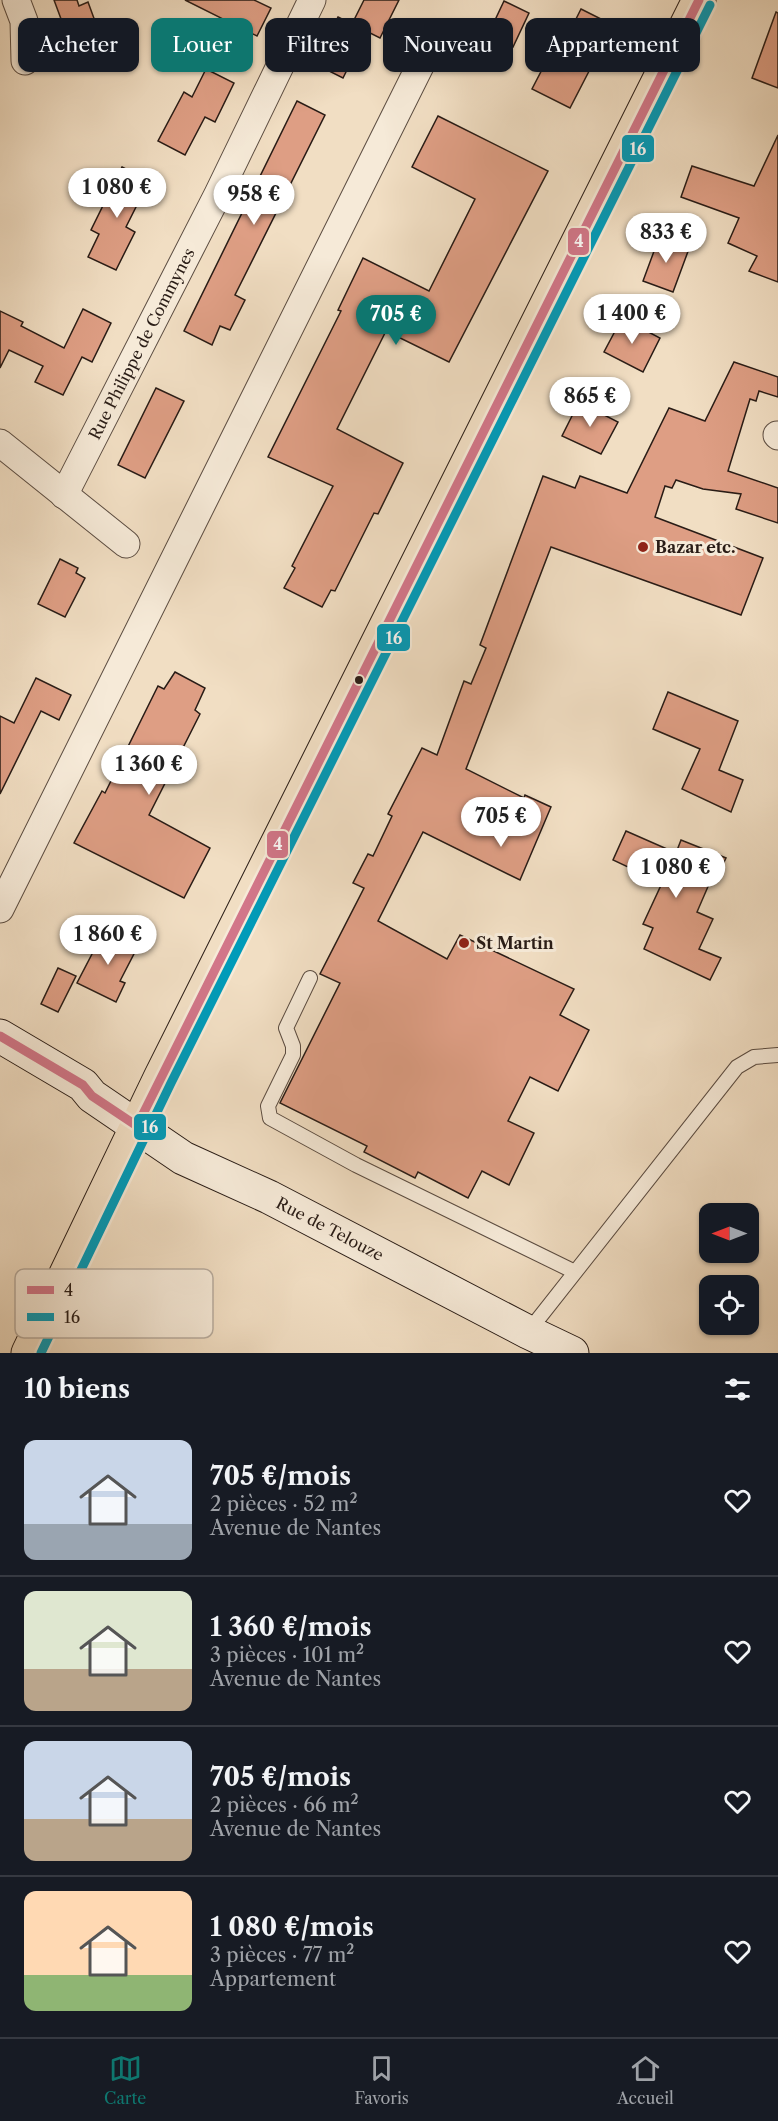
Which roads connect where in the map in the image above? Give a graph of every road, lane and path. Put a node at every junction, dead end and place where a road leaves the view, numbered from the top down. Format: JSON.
{"nodes":[{"id":1,"x":16,"y":0,"type":"edge"},
{"id":2,"x":312,"y":0,"type":"edge"},
{"id":3,"x":699,"y":0,"type":"edge"},
{"id":4,"x":23,"y":18,"type":"edge"},
{"id":5,"x":417,"y":72,"type":"edge"},
{"id":6,"x":0,"y":443,"type":"edge"},
{"id":7,"x":64,"y":495,"type":"junction"},
{"id":8,"x":126,"y":544,"type":"dead end"},
{"id":9,"x":0,"y":909,"type":"edge"},
{"id":10,"x":309,"y":978,"type":"dead end"},
{"id":11,"x":0,"y":1036,"type":"edge"},
{"id":12,"x":778,"y":1055,"type":"edge"},
{"id":13,"x":0,"y":1059,"type":"edge"},
{"id":14,"x":92,"y":1096,"type":"junction"},
{"id":15,"x":137,"y":1126,"type":"junction"},
{"id":16,"x":68,"y":1269,"type":"edge"},
{"id":17,"x":573,"y":1271,"type":"junction"},
{"id":18,"x":528,"y":1332,"type":"junction"},
{"id":19,"x":35,"y":1338,"type":"edge"},
{"id":20,"x":28,"y":1353,"type":"edge"},
{"id":21,"x":572,"y":1353,"type":"edge"}],
"edges":[{"from":1,"to":4,"type":"street"},
{"from":2,"to":7,"type":"street","name":"Rue Philippe de Commynes"},
{"from":3,"to":15,"type":"main road"},
{"from":5,"to":9,"type":"street"},
{"from":6,"to":7,"type":"street"},
{"from":7,"to":8,"type":"street"},
{"from":10,"to":17,"type":"lane"},
{"from":11,"to":14,"type":"street","name":"Rue de Telouze"},
{"from":12,"to":17,"type":"lane"},
{"from":13,"to":14,"type":"street","name":"Rue de Telouze"},
{"from":14,"to":15,"type":"street","name":"Rue de Telouze"},
{"from":15,"to":16,"type":"main road"},
{"from":15,"to":18,"type":"street","name":"Rue de Telouze"},
{"from":17,"to":18,"type":"lane"},
{"from":18,"to":21,"type":"street","name":"Rue de Telouze"},
{"from":19,"to":20,"type":"main road"}]}
